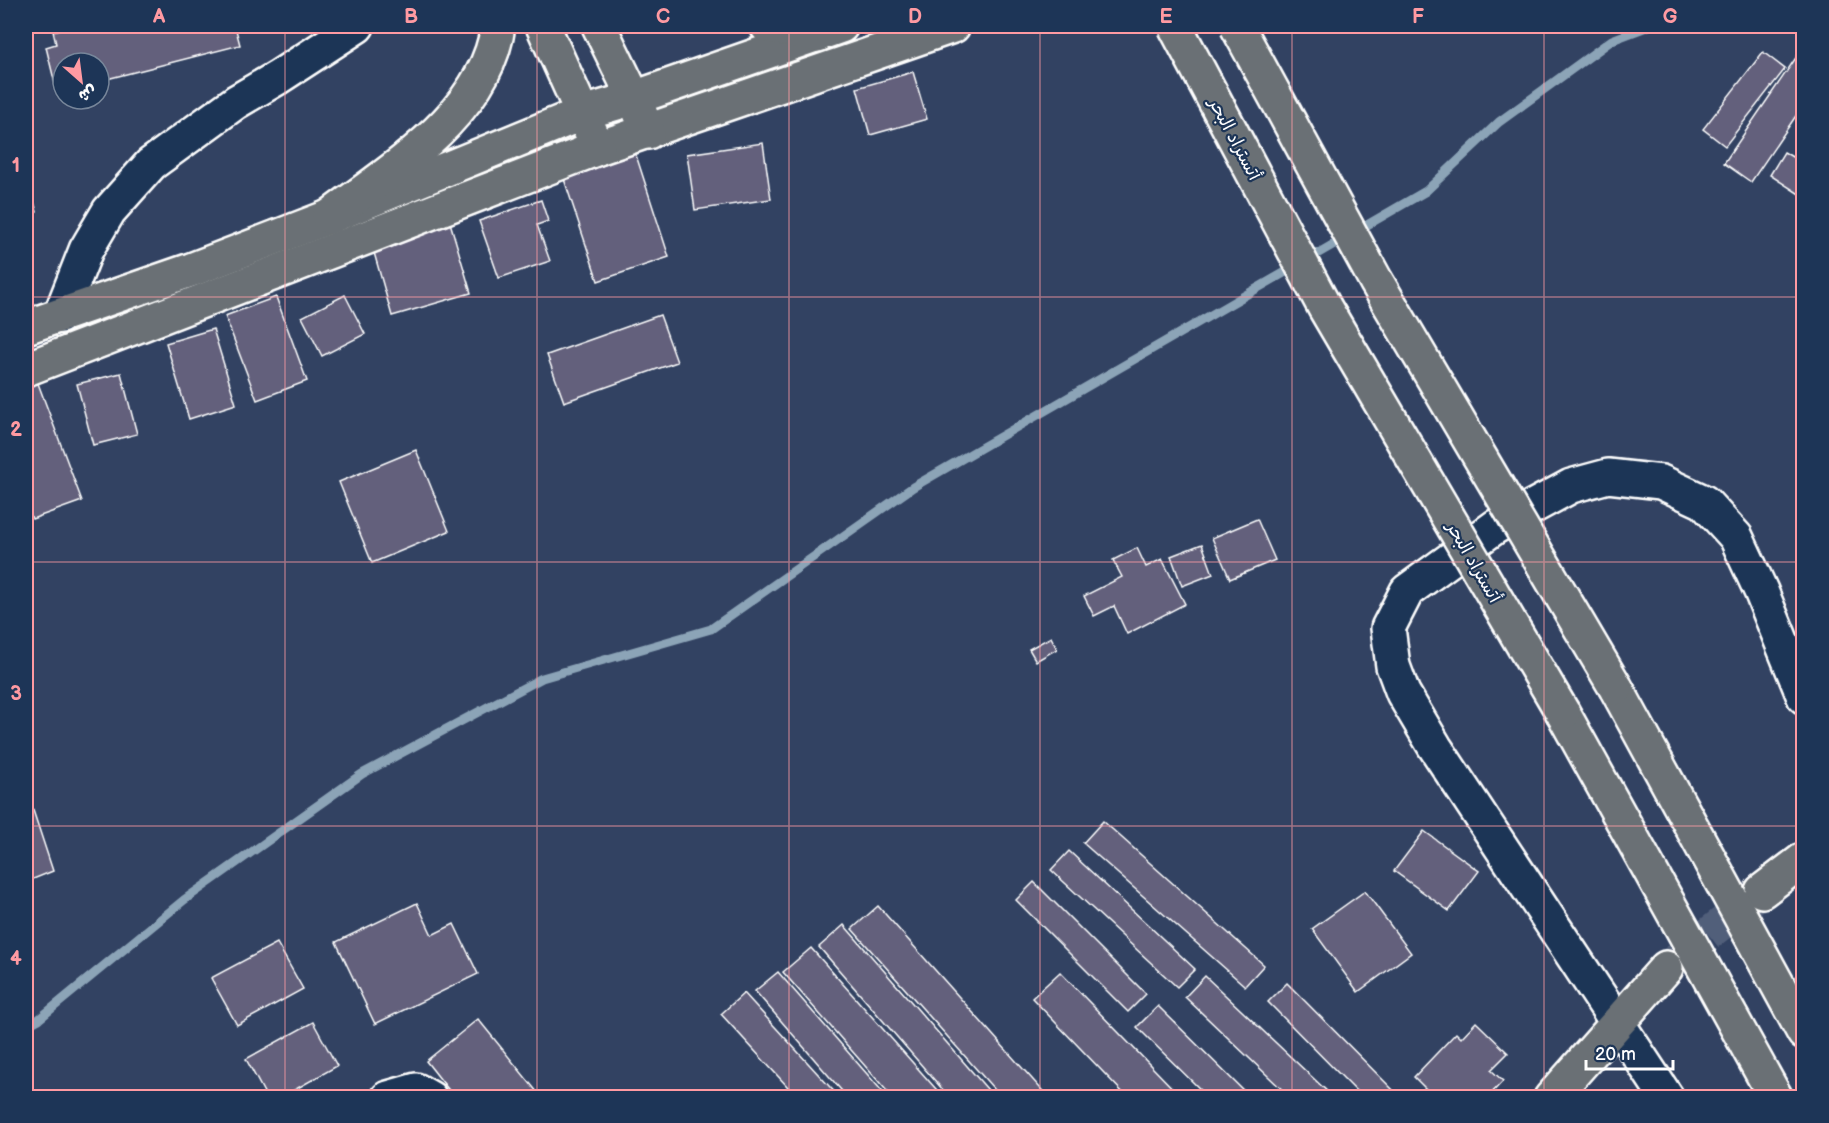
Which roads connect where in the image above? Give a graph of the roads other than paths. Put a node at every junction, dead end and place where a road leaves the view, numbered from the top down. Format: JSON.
{"nodes":[{"id":1,"x":357,"y":26,"type":"edge"},
{"id":2,"x":498,"y":26,"type":"edge"},
{"id":3,"x":543,"y":26,"type":"edge"},
{"id":4,"x":599,"y":26,"type":"edge"},
{"id":5,"x":767,"y":26,"type":"edge"},
{"id":6,"x":953,"y":26,"type":"edge"},
{"id":7,"x":1175,"y":26,"type":"edge"},
{"id":8,"x":1237,"y":26,"type":"edge"},
{"id":9,"x":829,"y":30,"type":"edge"},
{"id":10,"x":634,"y":98,"type":"junction"},
{"id":11,"x":583,"y":113,"type":"junction"},
{"id":12,"x":648,"y":132,"type":"junction"},
{"id":13,"x":598,"y":148,"type":"junction"},
{"id":14,"x":329,"y":217,"type":"junction"},
{"id":15,"x":60,"y":316,"type":"junction"},
{"id":16,"x":26,"y":327,"type":"edge"},
{"id":17,"x":26,"y":369,"type":"edge"},
{"id":18,"x":1803,"y":697,"type":"edge"},
{"id":19,"x":1803,"y":859,"type":"edge"},
{"id":20,"x":1762,"y":891,"type":"tunnel mouth"},
{"id":21,"x":1666,"y":968,"type":"tunnel mouth"},
{"id":22,"x":1616,"y":1022,"type":"junction"},
{"id":23,"x":1803,"y":1034,"type":"edge"},
{"id":24,"x":388,"y":1098,"type":"edge"},
{"id":25,"x":430,"y":1098,"type":"edge"},
{"id":26,"x":1551,"y":1098,"type":"edge"},
{"id":27,"x":1667,"y":1098,"type":"edge"},
{"id":28,"x":1776,"y":1098,"type":"edge"}],
"edges":[{"from":1,"to":15,"type":"street"},
{"from":2,"to":14,"type":"main road"},
{"from":3,"to":11,"type":"main road"},
{"from":4,"to":10,"type":"main road"},
{"from":5,"to":9,"type":"main road"},
{"from":6,"to":12,"type":"main road"},
{"from":7,"to":28,"type":"main road","name":"أتستراد البحر","bridge":true},
{"from":8,"to":23,"type":"main road","bridge":true},
{"from":9,"to":10,"type":"main road"},
{"from":10,"to":11,"type":"main road"},
{"from":10,"to":12,"type":"main road"},
{"from":11,"to":13,"type":"main road"},
{"from":11,"to":14,"type":"main road"},
{"from":12,"to":13,"type":"main road"},
{"from":13,"to":17,"type":"main road"},
{"from":14,"to":15,"type":"main road"},
{"from":15,"to":16,"type":"main road"},
{"from":18,"to":22,"type":"street"},
{"from":19,"to":20,"type":"main road"},
{"from":21,"to":22,"type":"main road"},
{"from":22,"to":26,"type":"main road"},
{"from":22,"to":27,"type":"street"},
{"from":24,"to":25,"type":"street"}]}
